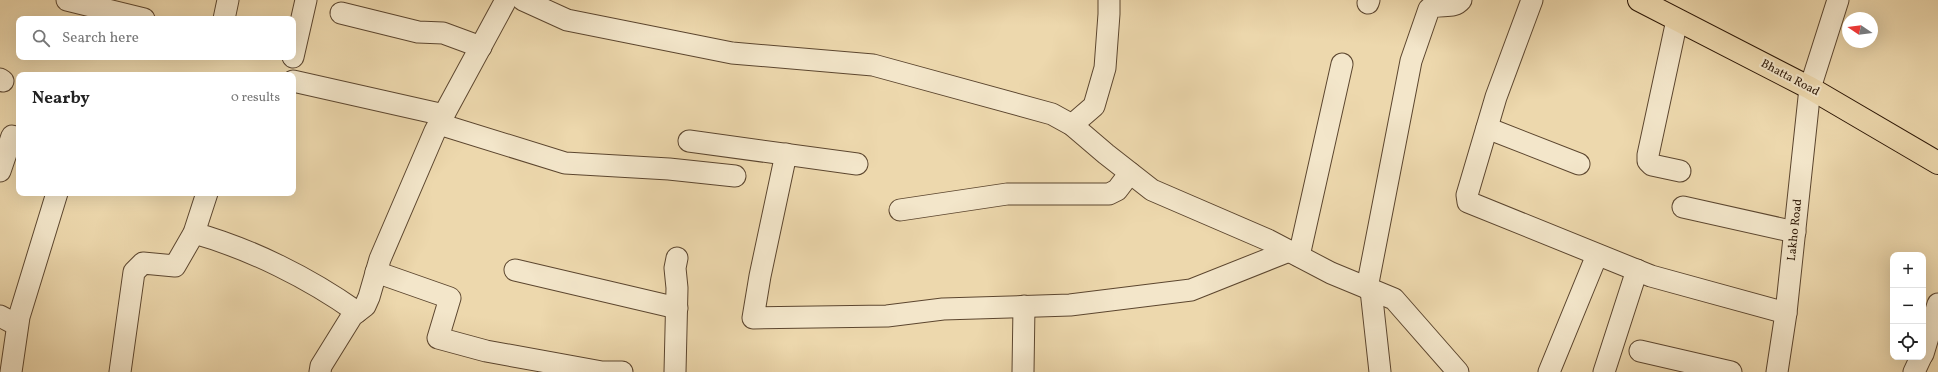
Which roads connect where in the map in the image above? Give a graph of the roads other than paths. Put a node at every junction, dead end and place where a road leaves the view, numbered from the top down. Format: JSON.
{"nodes":[{"id":1,"x":67,"y":0,"type":"edge"},
{"id":2,"x":228,"y":0,"type":"edge"},
{"id":3,"x":306,"y":0,"type":"edge"},
{"id":4,"x":506,"y":0,"type":"edge"},
{"id":5,"x":523,"y":0,"type":"edge"},
{"id":6,"x":1109,"y":0,"type":"edge"},
{"id":7,"x":1461,"y":0,"type":"edge"},
{"id":8,"x":1532,"y":0,"type":"edge"},
{"id":9,"x":1641,"y":0,"type":"edge"},
{"id":10,"x":1838,"y":0,"type":"edge"},
{"id":11,"x":141,"y":12,"type":"edge"},
{"id":12,"x":341,"y":13,"type":"dead end"},
{"id":13,"x":225,"y":16,"type":"edge"},
{"id":14,"x":1677,"y":20,"type":"junction"},
{"id":15,"x":296,"y":44,"type":"edge"},
{"id":16,"x":481,"y":47,"type":"junction"},
{"id":17,"x":292,"y":60,"type":"edge"},
{"id":18,"x":1342,"y":64,"type":"dead end"},
{"id":19,"x":290,"y":72,"type":"edge"},
{"id":20,"x":296,"y":82,"type":"edge"},
{"id":21,"x":1810,"y":88,"type":"junction"},
{"id":22,"x":441,"y":119,"type":"junction"},
{"id":23,"x":1072,"y":125,"type":"junction"},
{"id":24,"x":1487,"y":128,"type":"junction"},
{"id":25,"x":16,"y":137,"type":"edge"},
{"id":26,"x":689,"y":141,"type":"dead end"},
{"id":27,"x":786,"y":154,"type":"junction"},
{"id":28,"x":1938,"y":163,"type":"edge"},
{"id":29,"x":857,"y":164,"type":"dead end"},
{"id":30,"x":1579,"y":164,"type":"dead end"},
{"id":31,"x":0,"y":171,"type":"edge"},
{"id":32,"x":1680,"y":171,"type":"dead end"},
{"id":33,"x":1130,"y":172,"type":"junction"},
{"id":34,"x":735,"y":176,"type":"dead end"},
{"id":35,"x":56,"y":196,"type":"edge"},
{"id":36,"x":206,"y":196,"type":"edge"},
{"id":37,"x":1682,"y":207,"type":"dead end"},
{"id":38,"x":900,"y":210,"type":"dead end"},
{"id":39,"x":1795,"y":232,"type":"junction"},
{"id":40,"x":194,"y":233,"type":"junction"},
{"id":41,"x":1294,"y":254,"type":"junction"},
{"id":42,"x":1597,"y":255,"type":"junction"},
{"id":43,"x":677,"y":258,"type":"dead end"},
{"id":44,"x":515,"y":270,"type":"dead end"},
{"id":45,"x":1637,"y":270,"type":"junction"},
{"id":46,"x":376,"y":272,"type":"junction"},
{"id":47,"x":1369,"y":289,"type":"junction"},
{"id":48,"x":1938,"y":304,"type":"edge"},
{"id":49,"x":1024,"y":306,"type":"junction"},
{"id":50,"x":677,"y":308,"type":"junction"},
{"id":51,"x":357,"y":312,"type":"junction"},
{"id":52,"x":1786,"y":313,"type":"junction"},
{"id":53,"x":9,"y":321,"type":"edge"},
{"id":54,"x":1926,"y":344,"type":"edge"},
{"id":55,"x":1640,"y":351,"type":"dead end"},
{"id":56,"x":1920,"y":360,"type":"edge"},
{"id":57,"x":11,"y":372,"type":"edge"},
{"id":58,"x":120,"y":372,"type":"edge"},
{"id":59,"x":320,"y":372,"type":"edge"},
{"id":60,"x":622,"y":372,"type":"edge"},
{"id":61,"x":675,"y":372,"type":"edge"},
{"id":62,"x":1023,"y":372,"type":"edge"},
{"id":63,"x":1380,"y":372,"type":"edge"},
{"id":64,"x":1458,"y":372,"type":"edge"},
{"id":65,"x":1550,"y":372,"type":"edge"},
{"id":66,"x":1604,"y":372,"type":"edge"},
{"id":67,"x":1731,"y":372,"type":"edge"},
{"id":68,"x":1777,"y":372,"type":"edge"},
{"id":69,"x":1914,"y":372,"type":"edge"}],
"edges":[{"from":1,"to":11,"type":"street"},
{"from":2,"to":13,"type":"street"},
{"from":3,"to":15,"type":"street"},
{"from":4,"to":16,"type":"street"},
{"from":5,"to":23,"type":"street"},
{"from":6,"to":23,"type":"street"},
{"from":7,"to":47,"type":"street"},
{"from":8,"to":24,"type":"street"},
{"from":9,"to":14,"type":"main road","name":"Bhatta Road"},
{"from":10,"to":21,"type":"street","name":"Lakho Road"},
{"from":12,"to":16,"type":"street"},
{"from":14,"to":21,"type":"main road","name":"Bhatta Road"},
{"from":14,"to":32,"type":"street"},
{"from":16,"to":22,"type":"street"},
{"from":17,"to":19,"type":"street"},
{"from":18,"to":41,"type":"street"},
{"from":20,"to":22,"type":"street"},
{"from":21,"to":28,"type":"main road","name":"Bhatta Road"},
{"from":21,"to":39,"type":"street","name":"Lakho Road"},
{"from":22,"to":34,"type":"street"},
{"from":22,"to":46,"type":"street"},
{"from":23,"to":33,"type":"street"},
{"from":24,"to":30,"type":"street"},
{"from":24,"to":42,"type":"street"},
{"from":25,"to":31,"type":"street"},
{"from":26,"to":27,"type":"street"},
{"from":27,"to":29,"type":"street"},
{"from":27,"to":49,"type":"street"},
{"from":33,"to":38,"type":"street"},
{"from":33,"to":41,"type":"street"},
{"from":35,"to":53,"type":"street"},
{"from":36,"to":40,"type":"street"},
{"from":37,"to":39,"type":"street"},
{"from":39,"to":52,"type":"street","name":"Lakho Road"},
{"from":40,"to":51,"type":"street"},
{"from":40,"to":58,"type":"street"},
{"from":41,"to":47,"type":"street"},
{"from":41,"to":49,"type":"street"},
{"from":42,"to":45,"type":"street"},
{"from":42,"to":65,"type":"street"},
{"from":43,"to":50,"type":"street"},
{"from":44,"to":50,"type":"street"},
{"from":45,"to":52,"type":"street"},
{"from":45,"to":66,"type":"street"},
{"from":46,"to":51,"type":"street"},
{"from":46,"to":60,"type":"street"},
{"from":47,"to":63,"type":"street"},
{"from":47,"to":64,"type":"street"},
{"from":48,"to":54,"type":"street"},
{"from":49,"to":62,"type":"street"},
{"from":50,"to":61,"type":"street"},
{"from":51,"to":59,"type":"street"},
{"from":52,"to":68,"type":"street","name":"Lakho Road"},
{"from":53,"to":57,"type":"street"},
{"from":55,"to":67,"type":"street"},
{"from":56,"to":69,"type":"street"}]}
